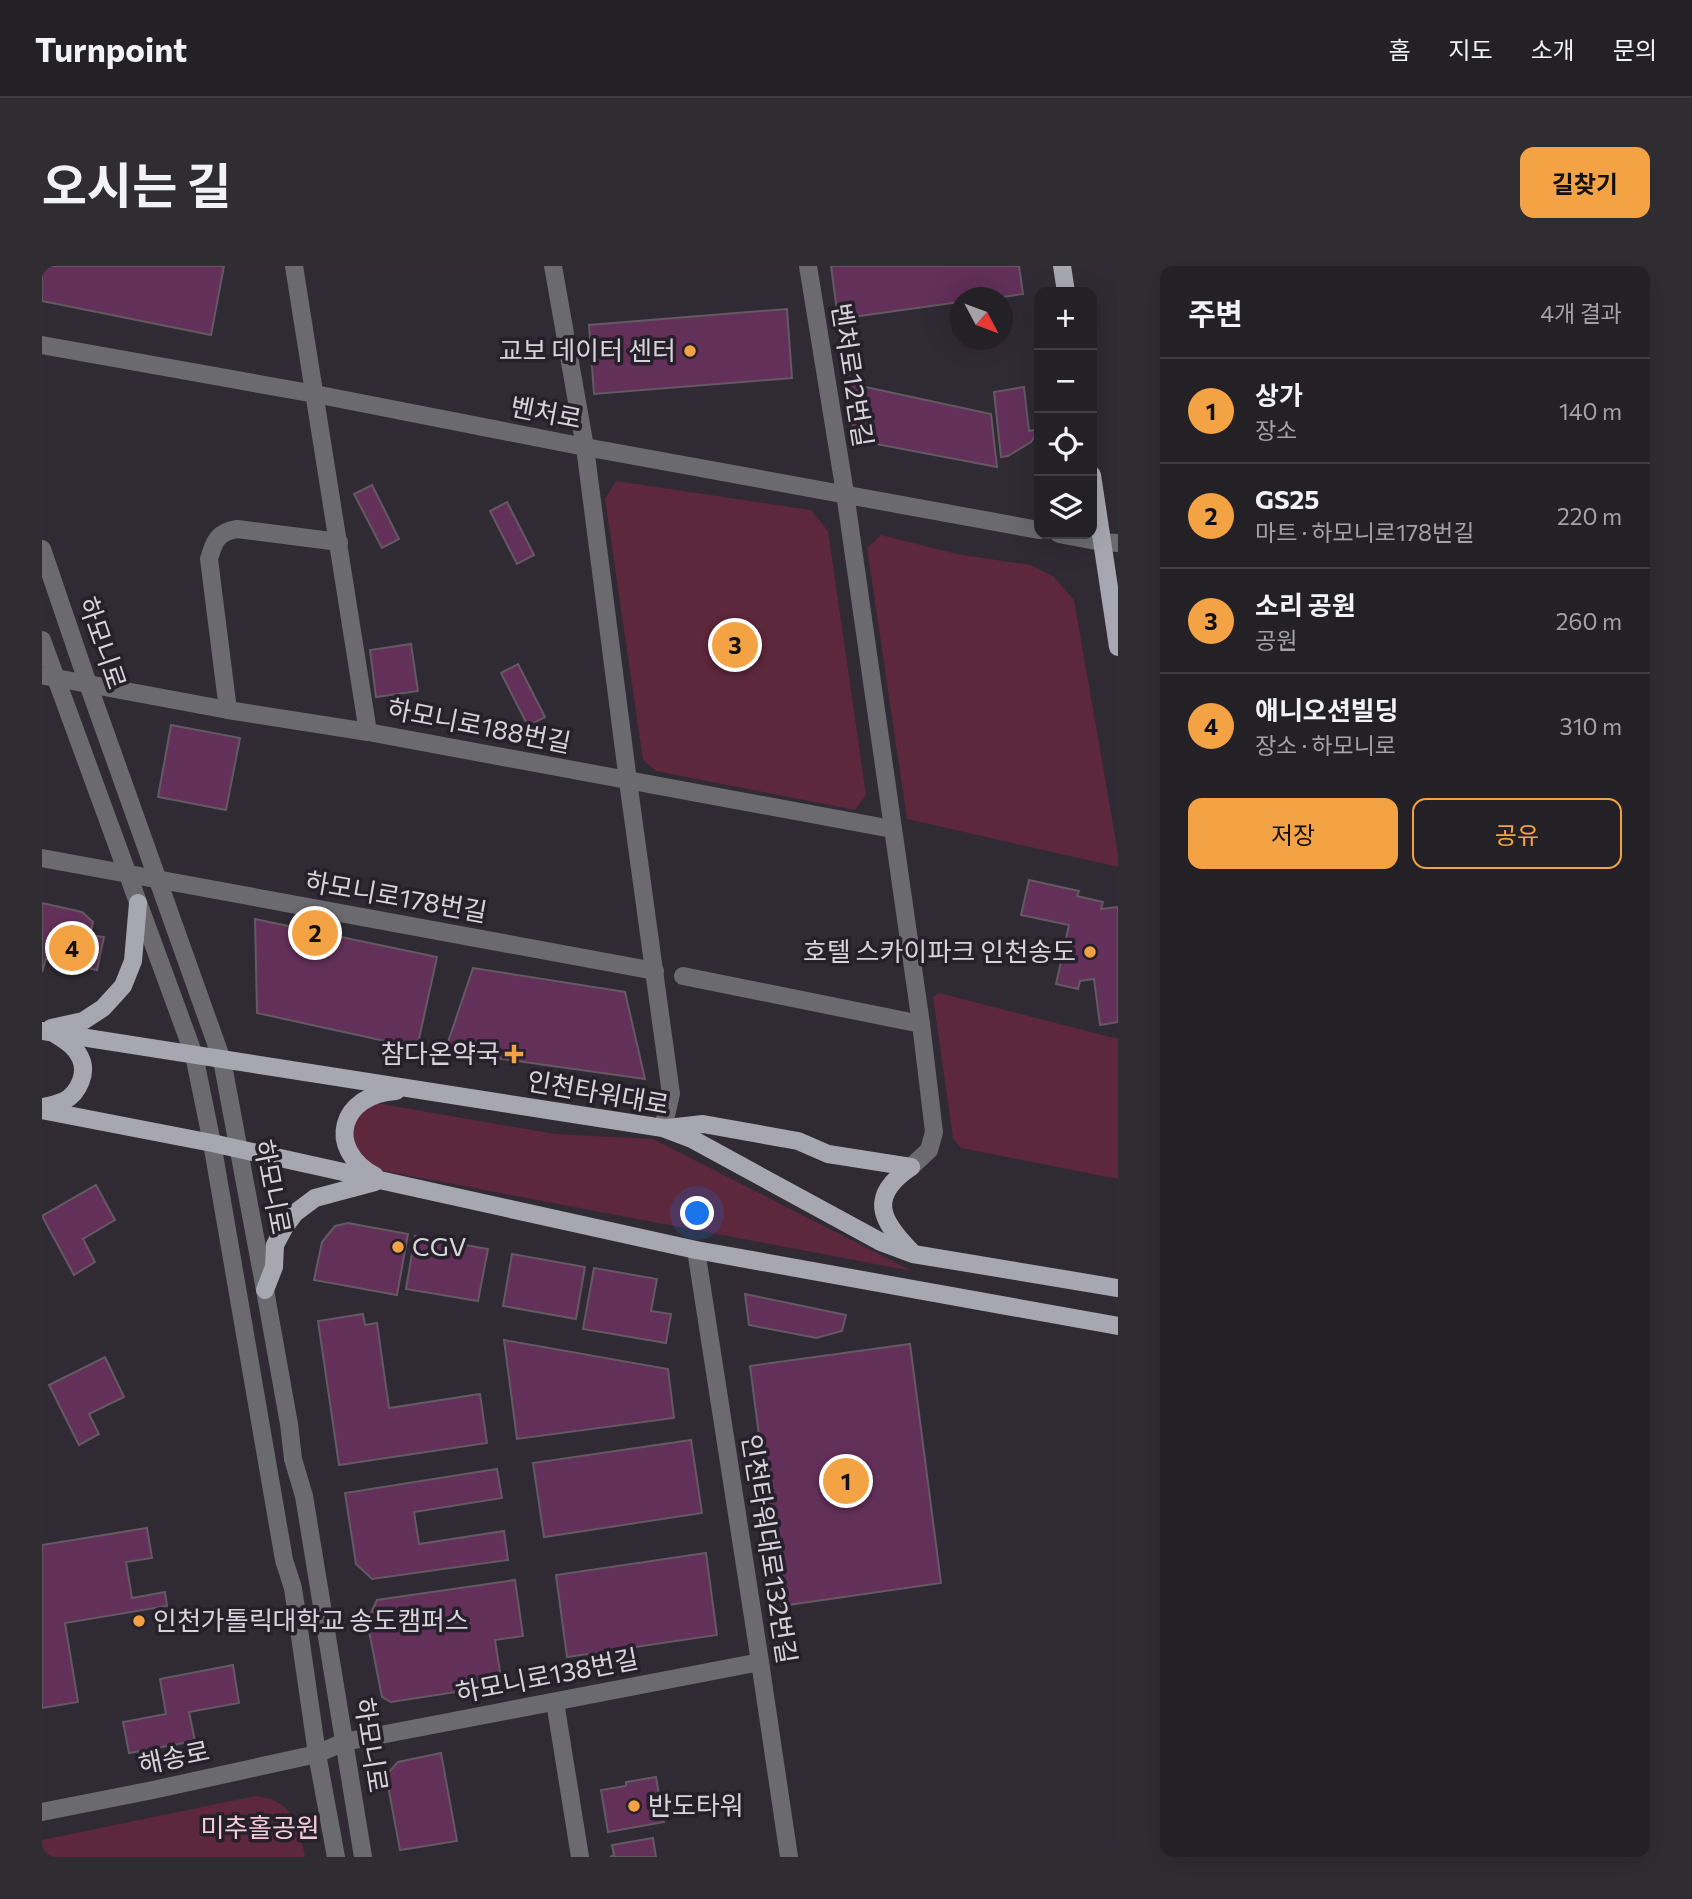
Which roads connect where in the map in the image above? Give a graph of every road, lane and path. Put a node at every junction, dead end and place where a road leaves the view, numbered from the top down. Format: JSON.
{"nodes":[{"id":1,"x":295,"y":266,"type":"edge"},
{"id":2,"x":553,"y":266,"type":"edge"},
{"id":3,"x":808,"y":266,"type":"edge"},
{"id":4,"x":1062,"y":266,"type":"edge"},
{"id":5,"x":1065,"y":287,"type":"edge"},
{"id":6,"x":42,"y":345,"type":"edge"},
{"id":7,"x":315,"y":394,"type":"junction"},
{"id":8,"x":585,"y":447,"type":"junction"},
{"id":9,"x":1092,"y":476,"type":"edge"},
{"id":10,"x":845,"y":493,"type":"junction"},
{"id":11,"x":1034,"y":529,"type":"edge"},
{"id":12,"x":1091,"y":539,"type":"edge"},
{"id":13,"x":338,"y":542,"type":"junction"},
{"id":14,"x":1110,"y":542,"type":"edge"},
{"id":15,"x":42,"y":548,"type":"edge"},
{"id":16,"x":42,"y":640,"type":"edge"},
{"id":17,"x":1118,"y":647,"type":"edge"},
{"id":18,"x":49,"y":677,"type":"edge"},
{"id":19,"x":89,"y":684,"type":"junction"},
{"id":20,"x":228,"y":710,"type":"junction"},
{"id":21,"x":368,"y":732,"type":"junction"},
{"id":22,"x":628,"y":780,"type":"junction"},
{"id":23,"x":892,"y":829,"type":"junction"},
{"id":24,"x":42,"y":859,"type":"edge"},
{"id":25,"x":128,"y":874,"type":"junction"},
{"id":26,"x":160,"y":880,"type":"junction"},
{"id":27,"x":138,"y":903,"type":"junction"},
{"id":28,"x":655,"y":971,"type":"junction"},
{"id":29,"x":683,"y":976,"type":"dead end"},
{"id":30,"x":921,"y":1024,"type":"junction"},
{"id":31,"x":46,"y":1031,"type":"edge"},
{"id":32,"x":194,"y":1055,"type":"junction"},
{"id":33,"x":222,"y":1060,"type":"junction"},
{"id":34,"x":428,"y":1092,"type":"junction"},
{"id":35,"x":42,"y":1108,"type":"edge"},
{"id":36,"x":663,"y":1128,"type":"junction"},
{"id":37,"x":212,"y":1143,"type":"junction"},
{"id":38,"x":238,"y":1149,"type":"junction"},
{"id":39,"x":874,"y":1161,"type":"junction"},
{"id":40,"x":911,"y":1167,"type":"junction"},
{"id":41,"x":387,"y":1182,"type":"junction"},
{"id":42,"x":888,"y":1188,"type":"junction"},
{"id":43,"x":696,"y":1250,"type":"junction"},
{"id":44,"x":913,"y":1254,"type":"junction"},
{"id":45,"x":1118,"y":1288,"type":"edge"},
{"id":46,"x":265,"y":1290,"type":"junction"},
{"id":47,"x":1118,"y":1326,"type":"edge"},
{"id":48,"x":760,"y":1662,"type":"junction"},
{"id":49,"x":555,"y":1702,"type":"junction"},
{"id":50,"x":344,"y":1742,"type":"junction"},
{"id":51,"x":317,"y":1754,"type":"junction"},
{"id":52,"x":42,"y":1812,"type":"edge"},
{"id":53,"x":336,"y":1857,"type":"edge"},
{"id":54,"x":363,"y":1857,"type":"edge"},
{"id":55,"x":580,"y":1857,"type":"edge"},
{"id":56,"x":789,"y":1857,"type":"edge"}],
"edges":[{"from":1,"to":7,"type":"street"},
{"from":2,"to":8,"type":"street"},
{"from":3,"to":10,"type":"street","name":"벤처로12번길"},
{"from":4,"to":5,"type":"main road"},
{"from":6,"to":7,"type":"street","name":"벤처로"},
{"from":7,"to":8,"type":"street","name":"벤처로"},
{"from":7,"to":13,"type":"street"},
{"from":8,"to":10,"type":"street","name":"벤처로"},
{"from":8,"to":22,"type":"street"},
{"from":9,"to":14,"type":"main road"},
{"from":10,"to":11,"type":"street","name":"벤처로"},
{"from":10,"to":23,"type":"street","name":"벤처로12번길"},
{"from":12,"to":14,"type":"street"},
{"from":13,"to":20,"type":"street"},
{"from":13,"to":21,"type":"street"},
{"from":14,"to":17,"type":"main road"},
{"from":15,"to":19,"type":"street","name":"하모니로"},
{"from":16,"to":18,"type":"street","name":"하모니로"},
{"from":18,"to":19,"type":"street","name":"하모니로188번길"},
{"from":18,"to":25,"type":"street","name":"하모니로"},
{"from":19,"to":20,"type":"street","name":"하모니로188번길"},
{"from":19,"to":26,"type":"street","name":"하모니로"},
{"from":20,"to":21,"type":"street","name":"하모니로188번길"},
{"from":21,"to":22,"type":"street","name":"하모니로188번길"},
{"from":22,"to":23,"type":"street","name":"하모니로188번길"},
{"from":22,"to":28,"type":"street"},
{"from":23,"to":30,"type":"street","name":"벤처로12번길"},
{"from":24,"to":25,"type":"street","name":"하모니로178번길"},
{"from":25,"to":26,"type":"street","name":"하모니로178번길"},
{"from":25,"to":27,"type":"street","name":"하모니로"},
{"from":26,"to":28,"type":"street","name":"하모니로178번길"},
{"from":26,"to":33,"type":"street","name":"하모니로"},
{"from":27,"to":31,"type":"main road"},
{"from":27,"to":32,"type":"street","name":"하모니로"},
{"from":28,"to":36,"type":"street"},
{"from":29,"to":30,"type":"street"},
{"from":30,"to":40,"type":"street","name":"벤처로12번길"},
{"from":31,"to":32,"type":"main road","name":"인천타워대로"},
{"from":31,"to":35,"type":"main road"},
{"from":32,"to":33,"type":"main road","name":"인천타워대로"},
{"from":32,"to":37,"type":"street","name":"하모니로"},
{"from":33,"to":34,"type":"main road","name":"인천타워대로"},
{"from":33,"to":38,"type":"street","name":"하모니로"},
{"from":34,"to":36,"type":"main road","name":"인천타워대로"},
{"from":34,"to":41,"type":"main road"},
{"from":35,"to":37,"type":"main road"},
{"from":36,"to":39,"type":"main road"},
{"from":36,"to":44,"type":"main road","name":"인천타워대로"},
{"from":37,"to":38,"type":"main road"},
{"from":37,"to":51,"type":"street","name":"하모니로"},
{"from":38,"to":41,"type":"main road"},
{"from":38,"to":46,"type":"street","name":"하모니로"},
{"from":39,"to":40,"type":"main road"},
{"from":39,"to":42,"type":"main road"},
{"from":40,"to":42,"type":"main road"},
{"from":41,"to":43,"type":"main road"},
{"from":41,"to":46,"type":"main road"},
{"from":42,"to":44,"type":"main road"},
{"from":43,"to":47,"type":"main road"},
{"from":43,"to":48,"type":"street","name":"인천타워대로132번길"},
{"from":44,"to":45,"type":"main road","name":"인천타워대로"},
{"from":46,"to":50,"type":"street","name":"하모니로"},
{"from":48,"to":49,"type":"street","name":"하모니로138번길"},
{"from":48,"to":56,"type":"street","name":"인천타워대로132번길"},
{"from":49,"to":50,"type":"street","name":"하모니로138번길"},
{"from":49,"to":55,"type":"street"},
{"from":50,"to":51,"type":"street","name":"하모니로138번길"},
{"from":50,"to":54,"type":"street","name":"하모니로"},
{"from":51,"to":52,"type":"street","name":"해송로"},
{"from":51,"to":53,"type":"street","name":"하모니로"}]}
